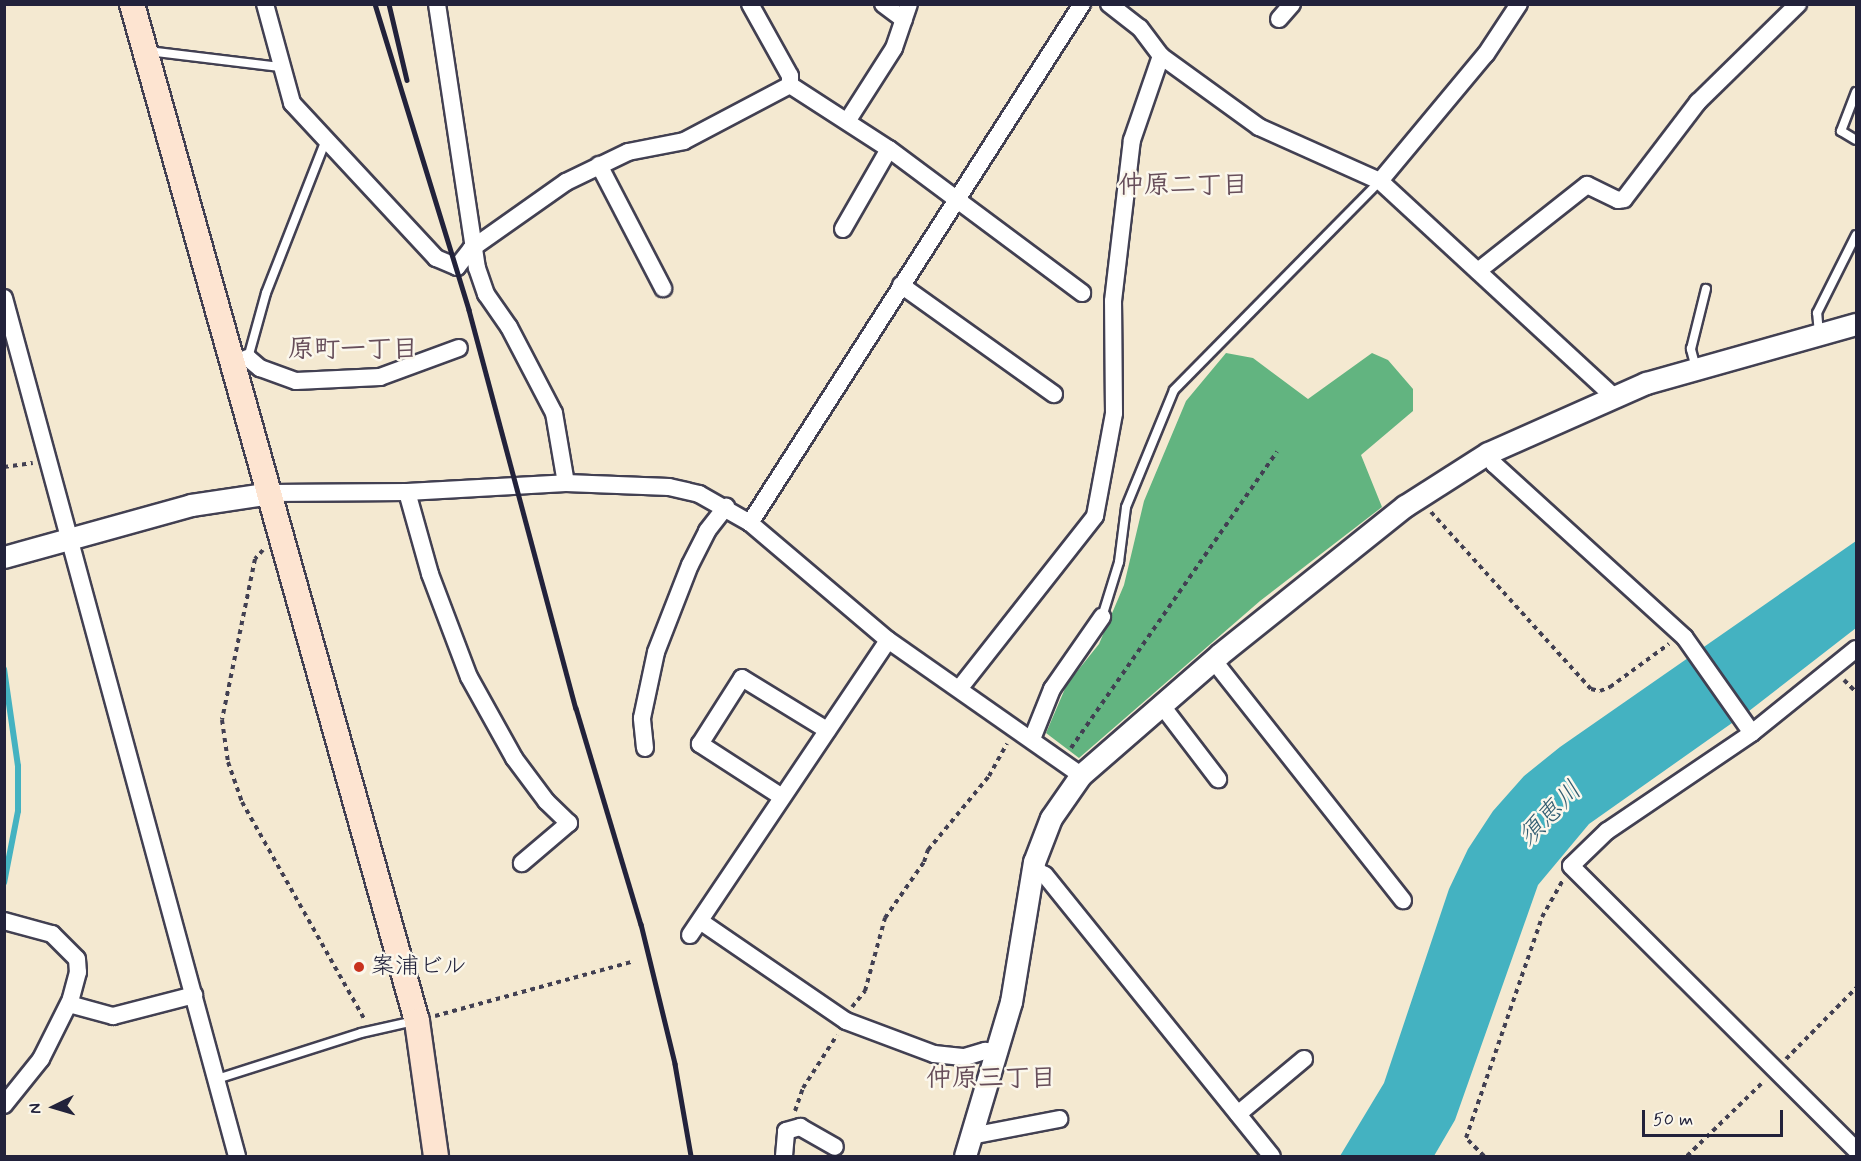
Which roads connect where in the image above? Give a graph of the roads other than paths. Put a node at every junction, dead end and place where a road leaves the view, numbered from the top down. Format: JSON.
{"nodes":[{"id":1,"x":132,"y":4,"type":"edge"},
{"id":2,"x":265,"y":4,"type":"edge"},
{"id":3,"x":437,"y":4,"type":"edge"},
{"id":4,"x":750,"y":4,"type":"edge"},
{"id":5,"x":884,"y":4,"type":"edge"},
{"id":6,"x":1082,"y":4,"type":"edge"},
{"id":7,"x":1109,"y":4,"type":"edge"},
{"id":8,"x":1292,"y":4,"type":"edge"},
{"id":9,"x":1519,"y":4,"type":"edge"},
{"id":10,"x":1798,"y":4,"type":"edge"},
{"id":11,"x":906,"y":12,"type":"edge"},
{"id":12,"x":1279,"y":20,"type":"dead end"},
{"id":13,"x":145,"y":51,"type":"junction"},
{"id":14,"x":1161,"y":56,"type":"junction"},
{"id":15,"x":280,"y":67,"type":"junction"},
{"id":16,"x":790,"y":85,"type":"junction"},
{"id":17,"x":1857,"y":92,"type":"edge"},
{"id":18,"x":848,"y":120,"type":"junction"},
{"id":19,"x":326,"y":140,"type":"junction"},
{"id":20,"x":1857,"y":140,"type":"edge"},
{"id":21,"x":889,"y":149,"type":"junction"},
{"id":22,"x":599,"y":165,"type":"junction"},
{"id":23,"x":1380,"y":181,"type":"junction"},
{"id":24,"x":956,"y":199,"type":"junction"},
{"id":25,"x":843,"y":229,"type":"dead end"},
{"id":26,"x":1857,"y":235,"type":"edge"},
{"id":27,"x":471,"y":249,"type":"junction"},
{"id":28,"x":1478,"y":271,"type":"junction"},
{"id":29,"x":901,"y":285,"type":"junction"},
{"id":30,"x":663,"y":288,"type":"dead end"},
{"id":31,"x":1706,"y":290,"type":"dead end"},
{"id":32,"x":1082,"y":293,"type":"dead end"},
{"id":33,"x":5,"y":300,"type":"edge"},
{"id":34,"x":1857,"y":324,"type":"edge"},
{"id":35,"x":1819,"y":335,"type":"junction"},
{"id":36,"x":459,"y":348,"type":"dead end"},
{"id":37,"x":240,"y":360,"type":"junction"},
{"id":38,"x":1696,"y":369,"type":"junction"},
{"id":39,"x":1054,"y":394,"type":"dead end"},
{"id":40,"x":1612,"y":396,"type":"junction"},
{"id":41,"x":1488,"y":453,"type":"junction"},
{"id":42,"x":566,"y":483,"type":"junction"},
{"id":43,"x":407,"y":492,"type":"junction"},
{"id":44,"x":270,"y":493,"type":"junction"},
{"id":45,"x":726,"y":507,"type":"junction"},
{"id":46,"x":750,"y":523,"type":"junction"},
{"id":47,"x":69,"y":540,"type":"junction"},
{"id":48,"x":4,"y":557,"type":"edge"},
{"id":49,"x":1102,"y":617,"type":"joint"},
{"id":50,"x":888,"y":640,"type":"junction"},
{"id":51,"x":1857,"y":649,"type":"edge"},
{"id":52,"x":1214,"y":660,"type":"junction"},
{"id":53,"x":959,"y":689,"type":"junction"},
{"id":54,"x":1162,"y":707,"type":"junction"},
{"id":55,"x":827,"y":730,"type":"junction"},
{"id":56,"x":1752,"y":733,"type":"junction"},
{"id":57,"x":1032,"y":739,"type":"junction"},
{"id":58,"x":645,"y":748,"type":"dead end"},
{"id":59,"x":1081,"y":775,"type":"junction"},
{"id":60,"x":1218,"y":779,"type":"dead end"},
{"id":61,"x":782,"y":797,"type":"junction"},
{"id":62,"x":522,"y":863,"type":"dead end"},
{"id":63,"x":1033,"y":869,"type":"junction"},
{"id":64,"x":1403,"y":900,"type":"dead end"},
{"id":65,"x":4,"y":921,"type":"edge"},
{"id":66,"x":194,"y":995,"type":"junction"},
{"id":67,"x":69,"y":1004,"type":"junction"},
{"id":68,"x":417,"y":1021,"type":"junction"},
{"id":69,"x":996,"y":1053,"type":"junction"},
{"id":70,"x":1304,"y":1059,"type":"dead end"},
{"id":71,"x":217,"y":1079,"type":"junction"},
{"id":72,"x":4,"y":1105,"type":"edge"},
{"id":73,"x":1238,"y":1114,"type":"junction"},
{"id":74,"x":1059,"y":1119,"type":"dead end"},
{"id":75,"x":971,"y":1136,"type":"junction"},
{"id":76,"x":835,"y":1147,"type":"dead end"},
{"id":77,"x":1857,"y":1150,"type":"edge"},
{"id":78,"x":237,"y":1156,"type":"edge"},
{"id":79,"x":436,"y":1156,"type":"edge"},
{"id":80,"x":784,"y":1156,"type":"edge"},
{"id":81,"x":964,"y":1156,"type":"edge"},
{"id":82,"x":1272,"y":1156,"type":"edge"}],
"edges":[{"from":1,"to":13,"type":"main road"},
{"from":2,"to":15,"type":"street"},
{"from":3,"to":27,"type":"street"},
{"from":4,"to":16,"type":"street"},
{"from":5,"to":11,"type":"street"},
{"from":6,"to":24,"type":"street"},
{"from":7,"to":14,"type":"street"},
{"from":8,"to":12,"type":"street"},
{"from":9,"to":23,"type":"street"},
{"from":10,"to":28,"type":"street"},
{"from":11,"to":18,"type":"street"},
{"from":13,"to":15,"type":"lane"},
{"from":13,"to":37,"type":"main road"},
{"from":14,"to":23,"type":"street"},
{"from":14,"to":53,"type":"street"},
{"from":15,"to":19,"type":"street"},
{"from":16,"to":18,"type":"street"},
{"from":16,"to":22,"type":"street"},
{"from":17,"to":20,"type":"lane"},
{"from":18,"to":21,"type":"street"},
{"from":19,"to":27,"type":"street"},
{"from":19,"to":37,"type":"lane"},
{"from":21,"to":24,"type":"street"},
{"from":21,"to":25,"type":"street"},
{"from":22,"to":27,"type":"street"},
{"from":22,"to":30,"type":"street"},
{"from":23,"to":28,"type":"street"},
{"from":23,"to":49,"type":"lane"},
{"from":24,"to":29,"type":"street"},
{"from":24,"to":32,"type":"street"},
{"from":26,"to":35,"type":"lane"},
{"from":27,"to":42,"type":"street"},
{"from":28,"to":40,"type":"street"},
{"from":29,"to":39,"type":"street"},
{"from":29,"to":46,"type":"street"},
{"from":31,"to":38,"type":"lane"},
{"from":33,"to":47,"type":"street"},
{"from":34,"to":35,"type":"street"},
{"from":35,"to":38,"type":"street"},
{"from":36,"to":37,"type":"street"},
{"from":37,"to":44,"type":"main road"},
{"from":38,"to":40,"type":"street"},
{"from":40,"to":41,"type":"street"},
{"from":41,"to":52,"type":"street"},
{"from":41,"to":56,"type":"street"},
{"from":42,"to":43,"type":"street"},
{"from":42,"to":45,"type":"street"},
{"from":43,"to":44,"type":"street"},
{"from":43,"to":62,"type":"street"},
{"from":44,"to":47,"type":"street"},
{"from":44,"to":68,"type":"main road"},
{"from":45,"to":46,"type":"street"},
{"from":45,"to":58,"type":"street"},
{"from":46,"to":50,"type":"street"},
{"from":47,"to":48,"type":"street"},
{"from":47,"to":66,"type":"street"},
{"from":49,"to":57,"type":"street"},
{"from":50,"to":53,"type":"street"},
{"from":50,"to":55,"type":"street"},
{"from":51,"to":56,"type":"street"},
{"from":52,"to":54,"type":"street"},
{"from":52,"to":64,"type":"street"},
{"from":53,"to":57,"type":"street"},
{"from":54,"to":59,"type":"street"},
{"from":54,"to":60,"type":"street"},
{"from":55,"to":61,"type":"street"},
{"from":55,"to":61,"type":"street"},
{"from":56,"to":77,"type":"street"},
{"from":57,"to":59,"type":"street"},
{"from":59,"to":63,"type":"street"},
{"from":61,"to":69,"type":"street"},
{"from":63,"to":69,"type":"street"},
{"from":63,"to":73,"type":"street"},
{"from":65,"to":67,"type":"street"},
{"from":66,"to":67,"type":"street"},
{"from":66,"to":71,"type":"street"},
{"from":67,"to":72,"type":"street"},
{"from":68,"to":71,"type":"lane"},
{"from":68,"to":79,"type":"main road"},
{"from":69,"to":75,"type":"street"},
{"from":70,"to":73,"type":"street"},
{"from":71,"to":78,"type":"street"},
{"from":73,"to":82,"type":"street"},
{"from":74,"to":75,"type":"street"},
{"from":75,"to":81,"type":"street"},
{"from":76,"to":80,"type":"street"}]}
